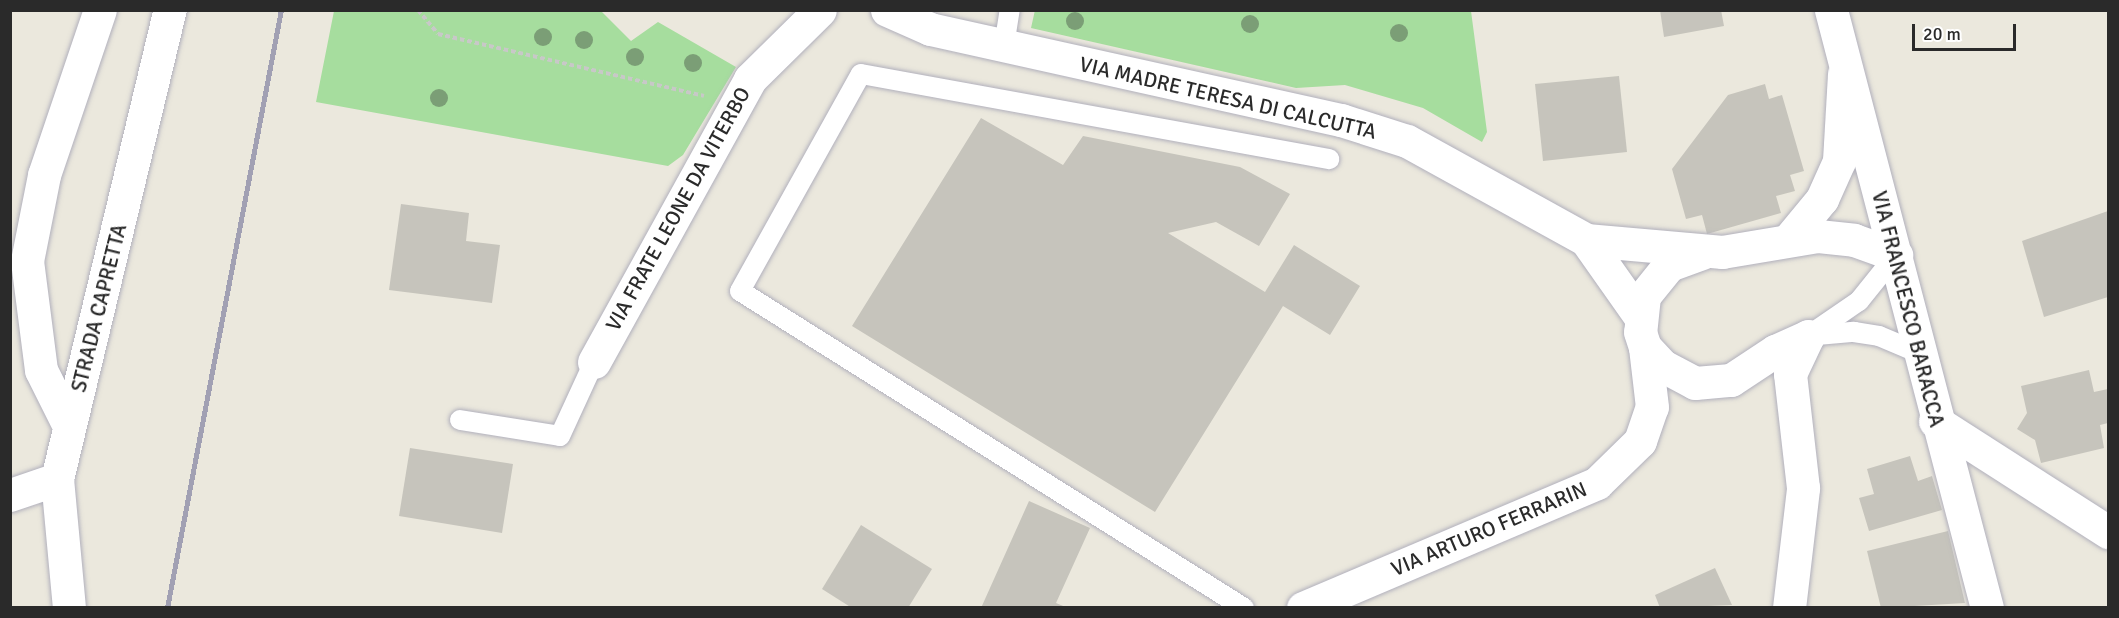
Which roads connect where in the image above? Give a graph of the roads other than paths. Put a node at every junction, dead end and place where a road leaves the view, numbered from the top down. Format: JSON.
{"nodes":[{"id":1,"x":100,"y":10,"type":"edge"},
{"id":2,"x":171,"y":10,"type":"edge"},
{"id":3,"x":820,"y":10,"type":"edge"},
{"id":4,"x":888,"y":10,"type":"edge"},
{"id":5,"x":1010,"y":10,"type":"edge"},
{"id":6,"x":1831,"y":10,"type":"edge"},
{"id":7,"x":1004,"y":46,"type":"junction"},
{"id":8,"x":1845,"y":60,"type":"junction"},
{"id":9,"x":1329,"y":159,"type":"dead end"},
{"id":10,"x":1789,"y":239,"type":"junction"},
{"id":11,"x":1586,"y":240,"type":"junction"},
{"id":12,"x":1706,"y":252,"type":"junction"},
{"id":13,"x":1896,"y":255,"type":"junction"},
{"id":14,"x":1639,"y":315,"type":"junction"},
{"id":15,"x":1808,"y":336,"type":"junction"},
{"id":16,"x":1645,"y":347,"type":"junction"},
{"id":17,"x":1919,"y":353,"type":"junction"},
{"id":18,"x":594,"y":362,"type":"joint"},
{"id":19,"x":460,"y":420,"type":"dead end"},
{"id":20,"x":1935,"y":421,"type":"junction"},
{"id":21,"x":68,"y":424,"type":"junction"},
{"id":22,"x":57,"y":479,"type":"junction"},
{"id":23,"x":10,"y":495,"type":"edge"},
{"id":24,"x":2109,"y":532,"type":"edge"},
{"id":25,"x":69,"y":608,"type":"edge"},
{"id":26,"x":1244,"y":608,"type":"edge"},
{"id":27,"x":1303,"y":608,"type":"edge"},
{"id":28,"x":1789,"y":608,"type":"edge"},
{"id":29,"x":1987,"y":608,"type":"edge"}],
"edges":[{"from":1,"to":21,"type":"street"},
{"from":2,"to":21,"type":"street","name":"STRADA CAPRETTA"},
{"from":3,"to":18,"type":"street","name":"VIA FRATE LEONE DA VITERBO"},
{"from":4,"to":7,"type":"street","name":"VIA MADRE TERESA DI CALCUTTA"},
{"from":5,"to":7,"type":"lane"},
{"from":6,"to":8,"type":"street","name":"VIA FRANCESCO BARACCA"},
{"from":7,"to":11,"type":"street","name":"VIA MADRE TERESA DI CALCUTTA"},
{"from":8,"to":10,"type":"street"},
{"from":8,"to":13,"type":"street","name":"VIA FRANCESCO BARACCA"},
{"from":9,"to":26,"type":"lane"},
{"from":10,"to":12,"type":"street"},
{"from":10,"to":13,"type":"street"},
{"from":11,"to":12,"type":"street"},
{"from":11,"to":14,"type":"street"},
{"from":12,"to":14,"type":"street"},
{"from":13,"to":15,"type":"lane"},
{"from":13,"to":17,"type":"street","name":"VIA FRANCESCO BARACCA"},
{"from":14,"to":16,"type":"street","name":"VIA ARTURO FERRARIN"},
{"from":15,"to":16,"type":"street"},
{"from":15,"to":17,"type":"lane"},
{"from":15,"to":28,"type":"street"},
{"from":16,"to":27,"type":"street","name":"VIA ARTURO FERRARIN"},
{"from":17,"to":20,"type":"street","name":"VIA FRANCESCO BARACCA"},
{"from":18,"to":19,"type":"lane"},
{"from":20,"to":24,"type":"street"},
{"from":20,"to":29,"type":"street","name":"VIA FRANCESCO BARACCA"},
{"from":21,"to":22,"type":"street","name":"STRADA CAPRETTA"},
{"from":22,"to":23,"type":"street"},
{"from":22,"to":25,"type":"street","name":"STRADA CAPRETTA"}]}
